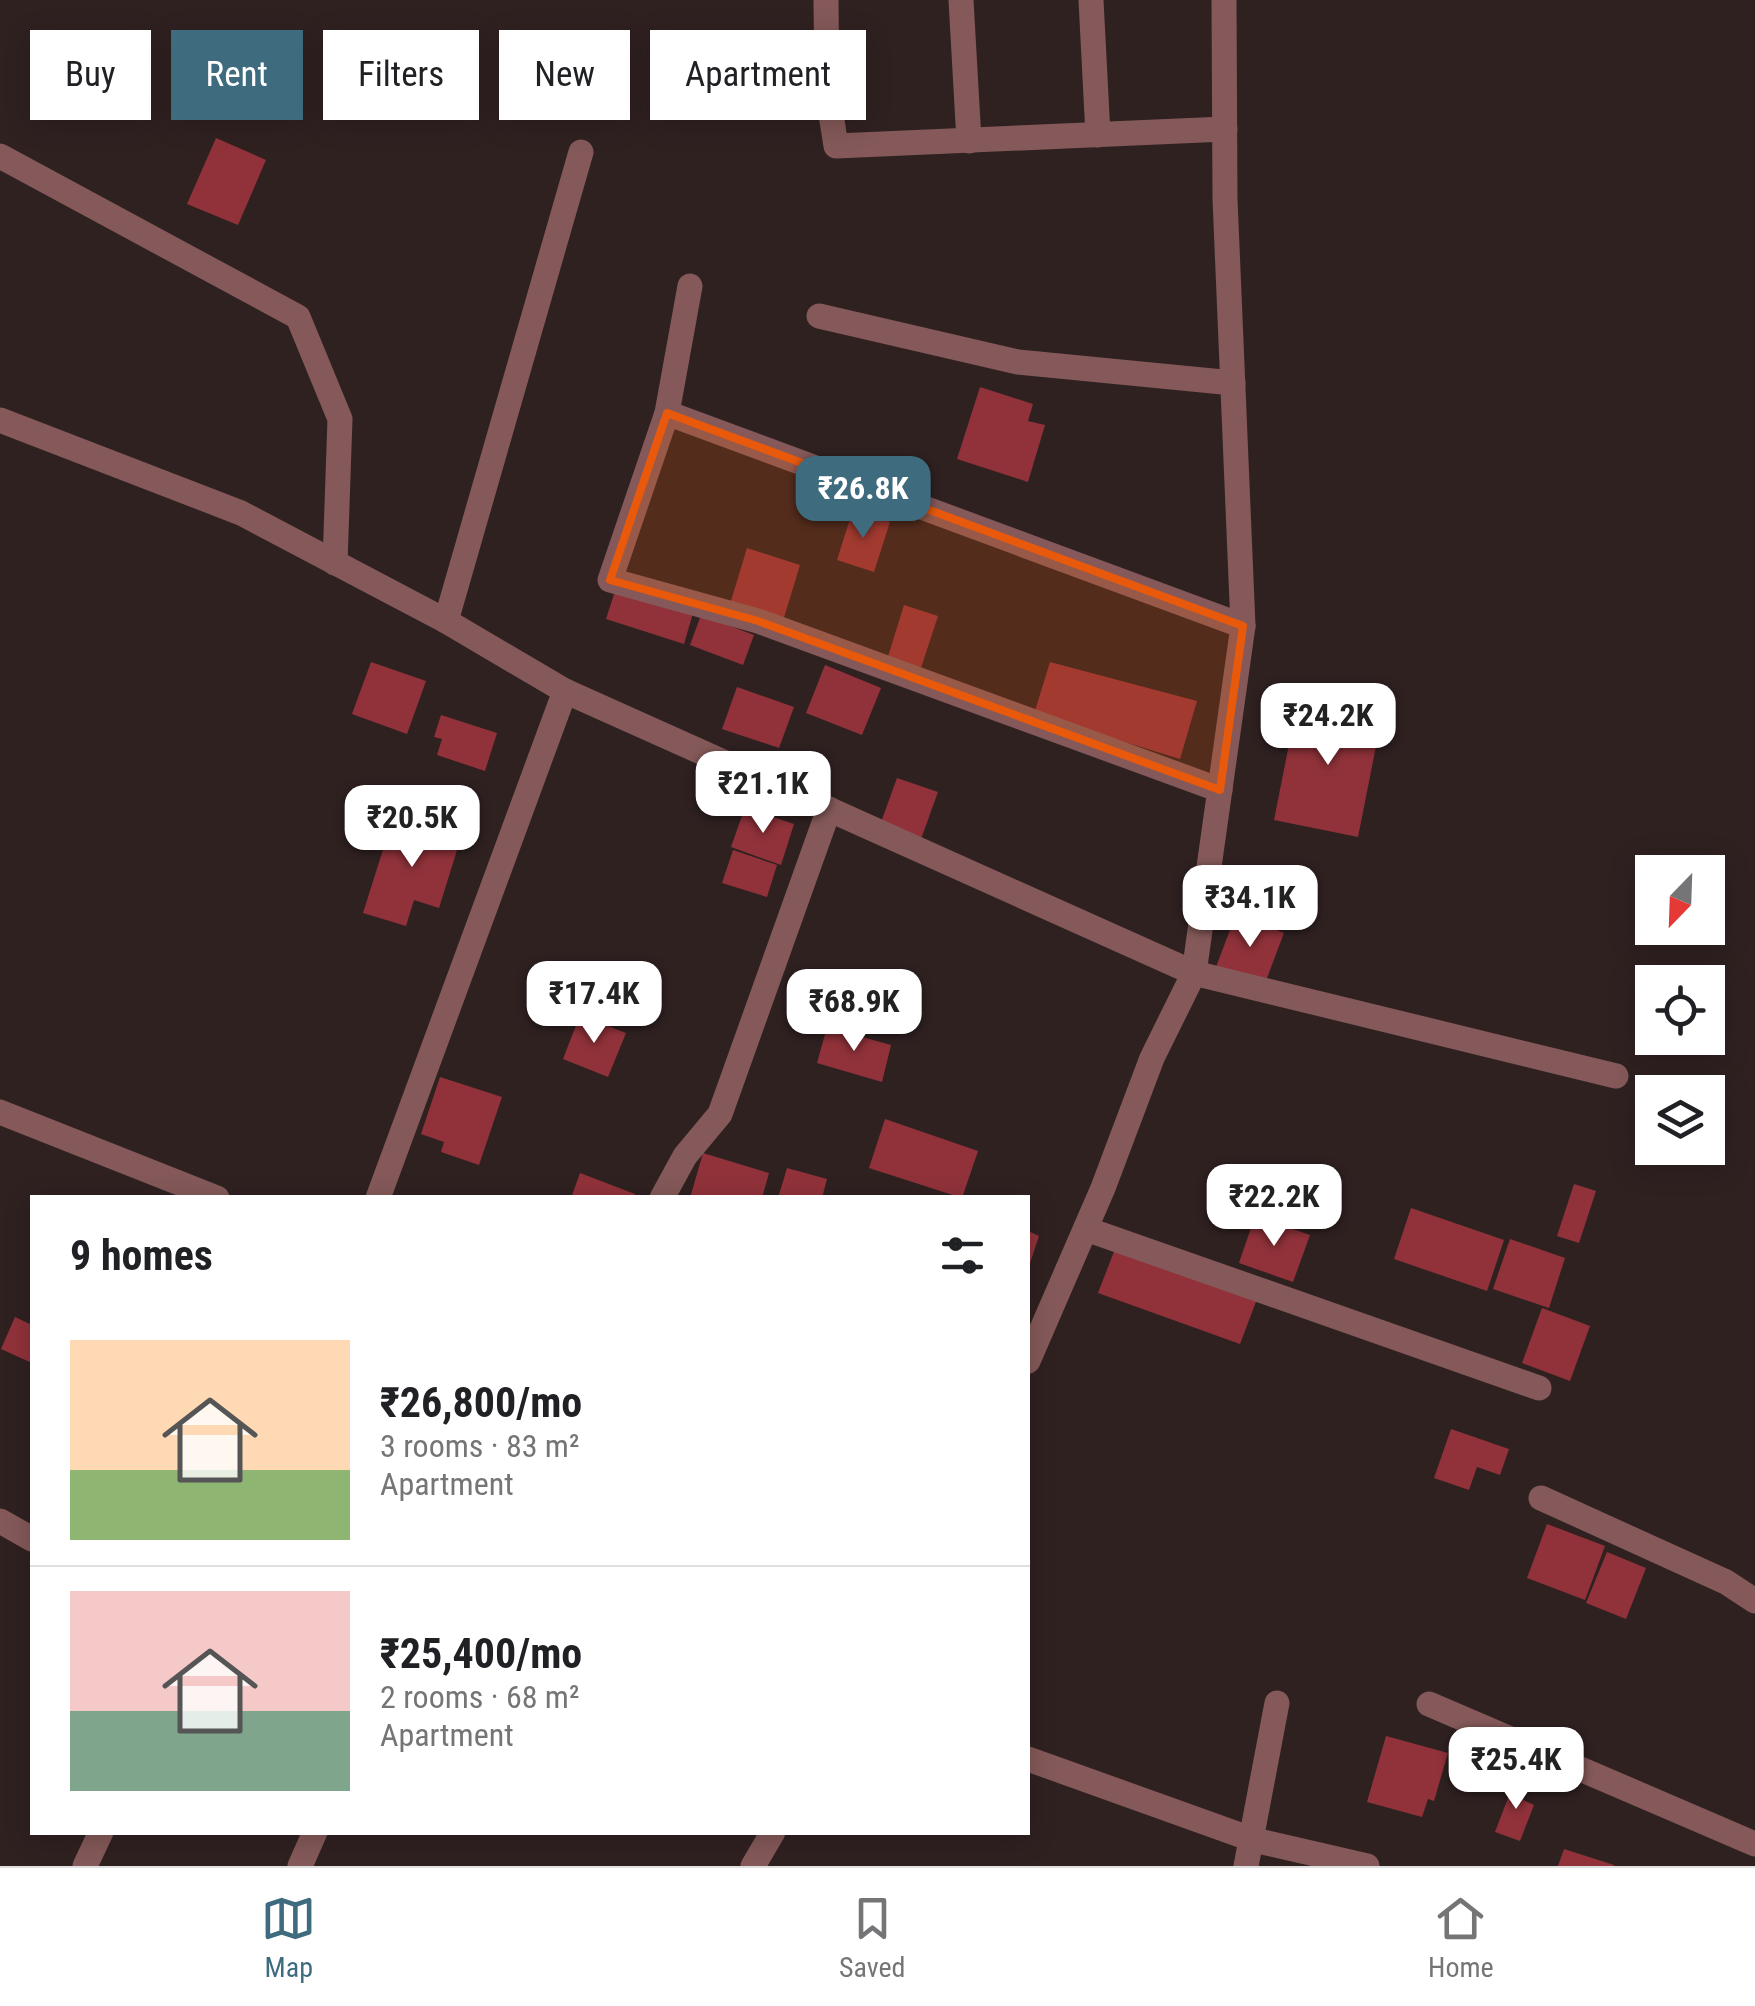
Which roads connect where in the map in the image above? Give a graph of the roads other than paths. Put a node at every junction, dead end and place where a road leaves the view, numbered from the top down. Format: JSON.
{"nodes":[{"id":1,"x":826,"y":0,"type":"edge"},
{"id":2,"x":961,"y":0,"type":"edge"},
{"id":3,"x":1091,"y":0,"type":"edge"},
{"id":4,"x":1224,"y":0,"type":"edge"},
{"id":5,"x":1225,"y":130,"type":"junction"},
{"id":6,"x":1098,"y":136,"type":"junction"},
{"id":7,"x":969,"y":141,"type":"junction"},
{"id":8,"x":580,"y":152,"type":"dead end"},
{"id":9,"x":0,"y":156,"type":"edge"},
{"id":10,"x":690,"y":286,"type":"dead end"},
{"id":11,"x":819,"y":316,"type":"dead end"},
{"id":12,"x":1233,"y":382,"type":"junction"},
{"id":13,"x":668,"y":413,"type":"junction"},
{"id":14,"x":0,"y":420,"type":"edge"},
{"id":15,"x":335,"y":563,"type":"junction"},
{"id":16,"x":446,"y":621,"type":"junction"},
{"id":17,"x":1242,"y":626,"type":"junction"},
{"id":18,"x":565,"y":691,"type":"junction"},
{"id":19,"x":1220,"y":790,"type":"junction"},
{"id":20,"x":829,"y":809,"type":"junction"},
{"id":21,"x":1194,"y":973,"type":"junction"},
{"id":22,"x":1616,"y":1076,"type":"dead end"},
{"id":23,"x":0,"y":1112,"type":"edge"},
{"id":24,"x":210,"y":1195,"type":"edge"},
{"id":25,"x":379,"y":1195,"type":"edge"},
{"id":26,"x":664,"y":1195,"type":"edge"},
{"id":27,"x":1086,"y":1229,"type":"junction"},
{"id":28,"x":1030,"y":1356,"type":"edge"},
{"id":29,"x":1539,"y":1388,"type":"dead end"},
{"id":30,"x":1542,"y":1498,"type":"dead end"},
{"id":31,"x":0,"y":1521,"type":"edge"},
{"id":32,"x":30,"y":1538,"type":"edge"},
{"id":33,"x":1755,"y":1601,"type":"edge"},
{"id":34,"x":1277,"y":1703,"type":"dead end"},
{"id":35,"x":1429,"y":1704,"type":"dead end"},
{"id":36,"x":1030,"y":1760,"type":"edge"},
{"id":37,"x":100,"y":1835,"type":"edge"},
{"id":38,"x":314,"y":1835,"type":"edge"},
{"id":39,"x":772,"y":1835,"type":"edge"},
{"id":40,"x":1254,"y":1840,"type":"junction"},
{"id":41,"x":1755,"y":1844,"type":"edge"},
{"id":42,"x":85,"y":1866,"type":"edge"},
{"id":43,"x":300,"y":1866,"type":"edge"},
{"id":44,"x":753,"y":1866,"type":"edge"},
{"id":45,"x":1246,"y":1866,"type":"edge"},
{"id":46,"x":1367,"y":1866,"type":"edge"}],
"edges":[{"from":1,"to":7,"type":"street"},
{"from":2,"to":7,"type":"street"},
{"from":3,"to":6,"type":"street"},
{"from":4,"to":5,"type":"street"},
{"from":5,"to":6,"type":"street"},
{"from":5,"to":12,"type":"street"},
{"from":6,"to":7,"type":"street"},
{"from":8,"to":16,"type":"street"},
{"from":9,"to":15,"type":"street"},
{"from":10,"to":13,"type":"street"},
{"from":11,"to":12,"type":"street"},
{"from":12,"to":17,"type":"street"},
{"from":13,"to":17,"type":"street"},
{"from":13,"to":19,"type":"street"},
{"from":14,"to":15,"type":"street"},
{"from":15,"to":16,"type":"street"},
{"from":16,"to":18,"type":"street"},
{"from":17,"to":19,"type":"street"},
{"from":18,"to":20,"type":"street"},
{"from":18,"to":25,"type":"street"},
{"from":19,"to":21,"type":"street"},
{"from":20,"to":21,"type":"street"},
{"from":20,"to":26,"type":"street"},
{"from":21,"to":22,"type":"street"},
{"from":21,"to":27,"type":"street"},
{"from":23,"to":24,"type":"street"},
{"from":27,"to":28,"type":"street"},
{"from":27,"to":29,"type":"street"},
{"from":30,"to":33,"type":"street"},
{"from":31,"to":32,"type":"street"},
{"from":34,"to":40,"type":"street"},
{"from":35,"to":41,"type":"street"},
{"from":36,"to":40,"type":"street"},
{"from":37,"to":42,"type":"street"},
{"from":38,"to":43,"type":"street"},
{"from":39,"to":44,"type":"street"},
{"from":40,"to":45,"type":"street"},
{"from":40,"to":46,"type":"street"}]}
